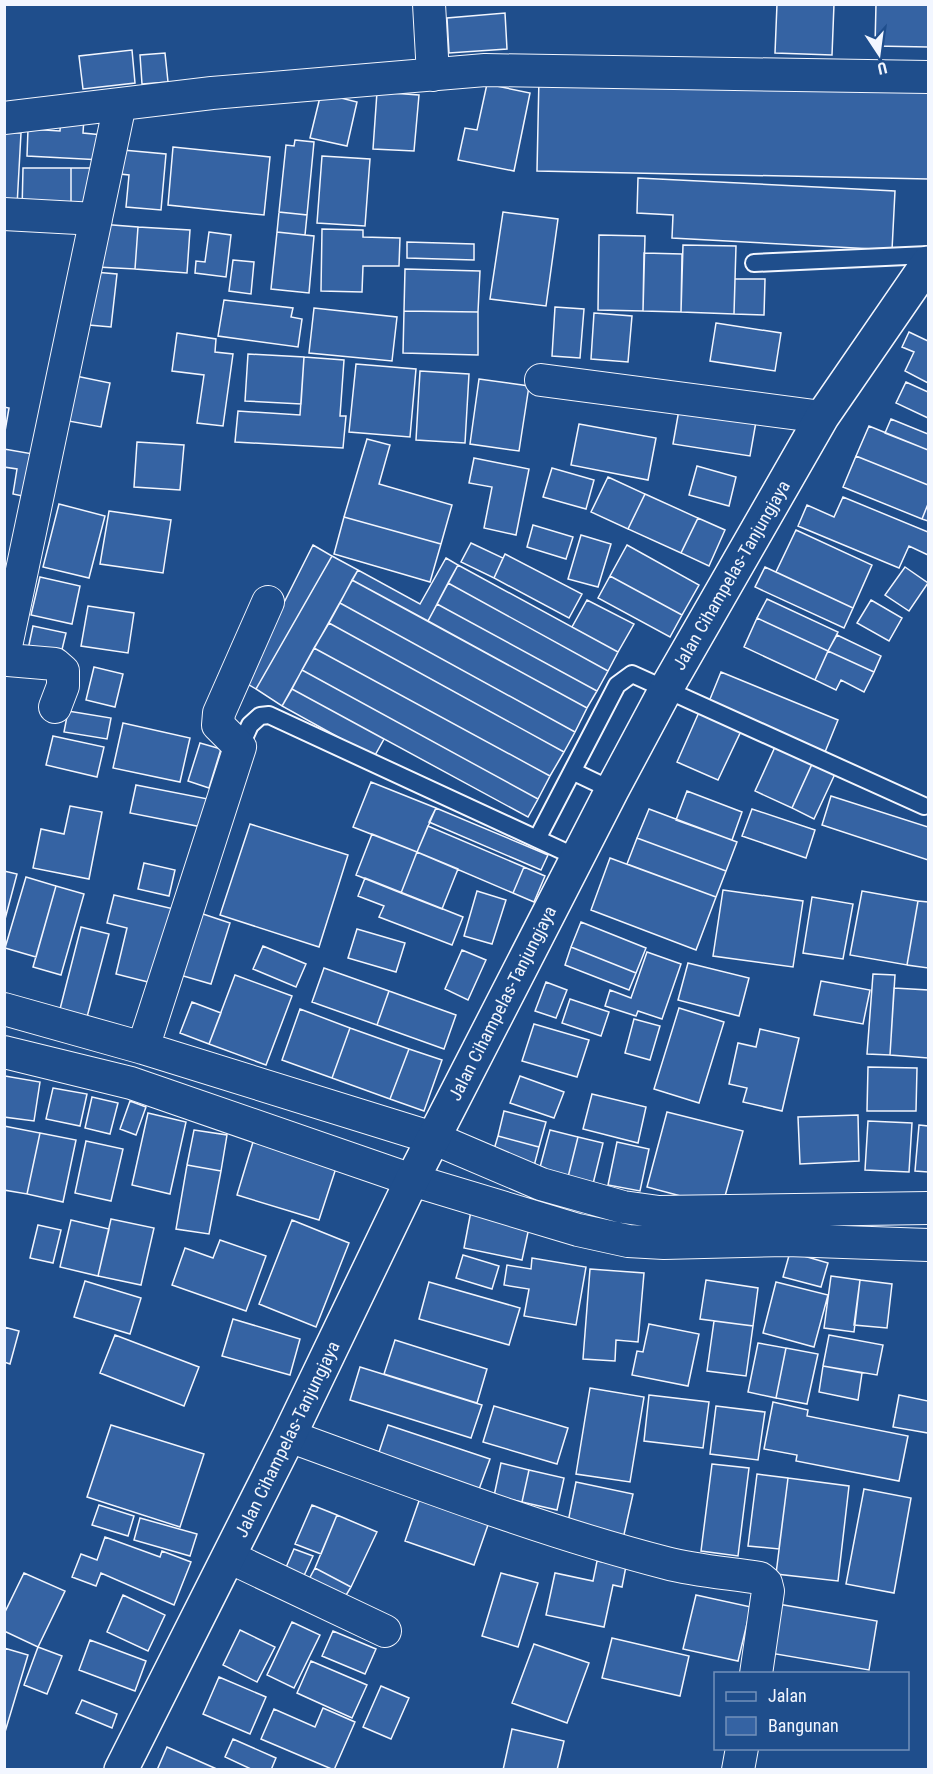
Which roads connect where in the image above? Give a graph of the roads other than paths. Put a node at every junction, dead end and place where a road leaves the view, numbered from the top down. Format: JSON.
{"nodes":[{"id":1,"x":429,"y":4,"type":"edge"},
{"id":2,"x":433,"y":75,"type":"junction"},
{"id":3,"x":928,"y":76,"type":"edge"},
{"id":4,"x":120,"y":104,"type":"junction"},
{"id":5,"x":4,"y":118,"type":"edge"},
{"id":6,"x":4,"y":214,"type":"edge"},
{"id":7,"x":96,"y":219,"type":"junction"},
{"id":8,"x":928,"y":255,"type":"edge"},
{"id":9,"x":754,"y":263,"type":"dead end"},
{"id":10,"x":928,"y":263,"type":"edge"},
{"id":11,"x":541,"y":380,"type":"dead end"},
{"id":12,"x":822,"y":417,"type":"junction"},
{"id":13,"x":268,"y":602,"type":"dead end"},
{"id":14,"x":666,"y":689,"type":"junction"},
{"id":15,"x":55,"y":707,"type":"dead end"},
{"id":16,"x":240,"y":747,"type":"junction"},
{"id":17,"x":574,"y":772,"type":"junction"},
{"id":18,"x":612,"y":790,"type":"junction"},
{"id":19,"x":924,"y":806,"type":"dead end"},
{"id":20,"x":537,"y":839,"type":"junction"},
{"id":21,"x":576,"y":857,"type":"junction"},
{"id":22,"x":4,"y":1009,"type":"edge"},
{"id":23,"x":143,"y":1048,"type":"junction"},
{"id":24,"x":4,"y":1052,"type":"edge"},
{"id":25,"x":434,"y":1138,"type":"junction"},
{"id":26,"x":412,"y":1180,"type":"junction"},
{"id":27,"x":928,"y":1208,"type":"edge"},
{"id":28,"x":928,"y":1245,"type":"edge"},
{"id":29,"x":289,"y":1436,"type":"junction"},
{"id":30,"x":229,"y":1557,"type":"junction"},
{"id":31,"x":385,"y":1631,"type":"dead end"},
{"id":32,"x":756,"y":1672,"type":"edge"},
{"id":33,"x":742,"y":1750,"type":"edge"},
{"id":34,"x":121,"y":1770,"type":"edge"},
{"id":35,"x":738,"y":1770,"type":"edge"}],
"edges":[{"from":1,"to":2,"type":"street"},
{"from":2,"to":3,"type":"street"},
{"from":2,"to":4,"type":"street"},
{"from":4,"to":5,"type":"street"},
{"from":4,"to":7,"type":"street"},
{"from":6,"to":7,"type":"street"},
{"from":7,"to":15,"type":"street"},
{"from":8,"to":9,"type":"lane"},
{"from":10,"to":12,"type":"main road","name":"Jalan Cihampelas-Tanjungjaya"},
{"from":11,"to":12,"type":"street"},
{"from":12,"to":14,"type":"main road","name":"Jalan Cihampelas-Tanjungjaya"},
{"from":13,"to":16,"type":"street"},
{"from":14,"to":17,"type":"lane"},
{"from":14,"to":18,"type":"main road","name":"Jalan Cihampelas-Tanjungjaya"},
{"from":14,"to":19,"type":"lane"},
{"from":16,"to":20,"type":"lane"},
{"from":16,"to":23,"type":"street"},
{"from":17,"to":18,"type":"lane"},
{"from":17,"to":20,"type":"lane"},
{"from":18,"to":21,"type":"main road","name":"Jalan Cihampelas-Tanjungjaya"},
{"from":20,"to":21,"type":"lane"},
{"from":21,"to":25,"type":"main road","name":"Jalan Cihampelas-Tanjungjaya"},
{"from":22,"to":23,"type":"street"},
{"from":23,"to":25,"type":"street"},
{"from":24,"to":26,"type":"street"},
{"from":25,"to":26,"type":"main road","name":"Jalan Cihampelas-Tanjungjaya"},
{"from":25,"to":27,"type":"street"},
{"from":26,"to":28,"type":"street"},
{"from":26,"to":29,"type":"main road","name":"Jalan Cihampelas-Tanjungjaya"},
{"from":29,"to":30,"type":"main road","name":"Jalan Cihampelas-Tanjungjaya"},
{"from":29,"to":32,"type":"street"},
{"from":30,"to":31,"type":"street"},
{"from":30,"to":34,"type":"main road","name":"Jalan Cihampelas-Tanjungjaya"},
{"from":33,"to":35,"type":"street"}]}
